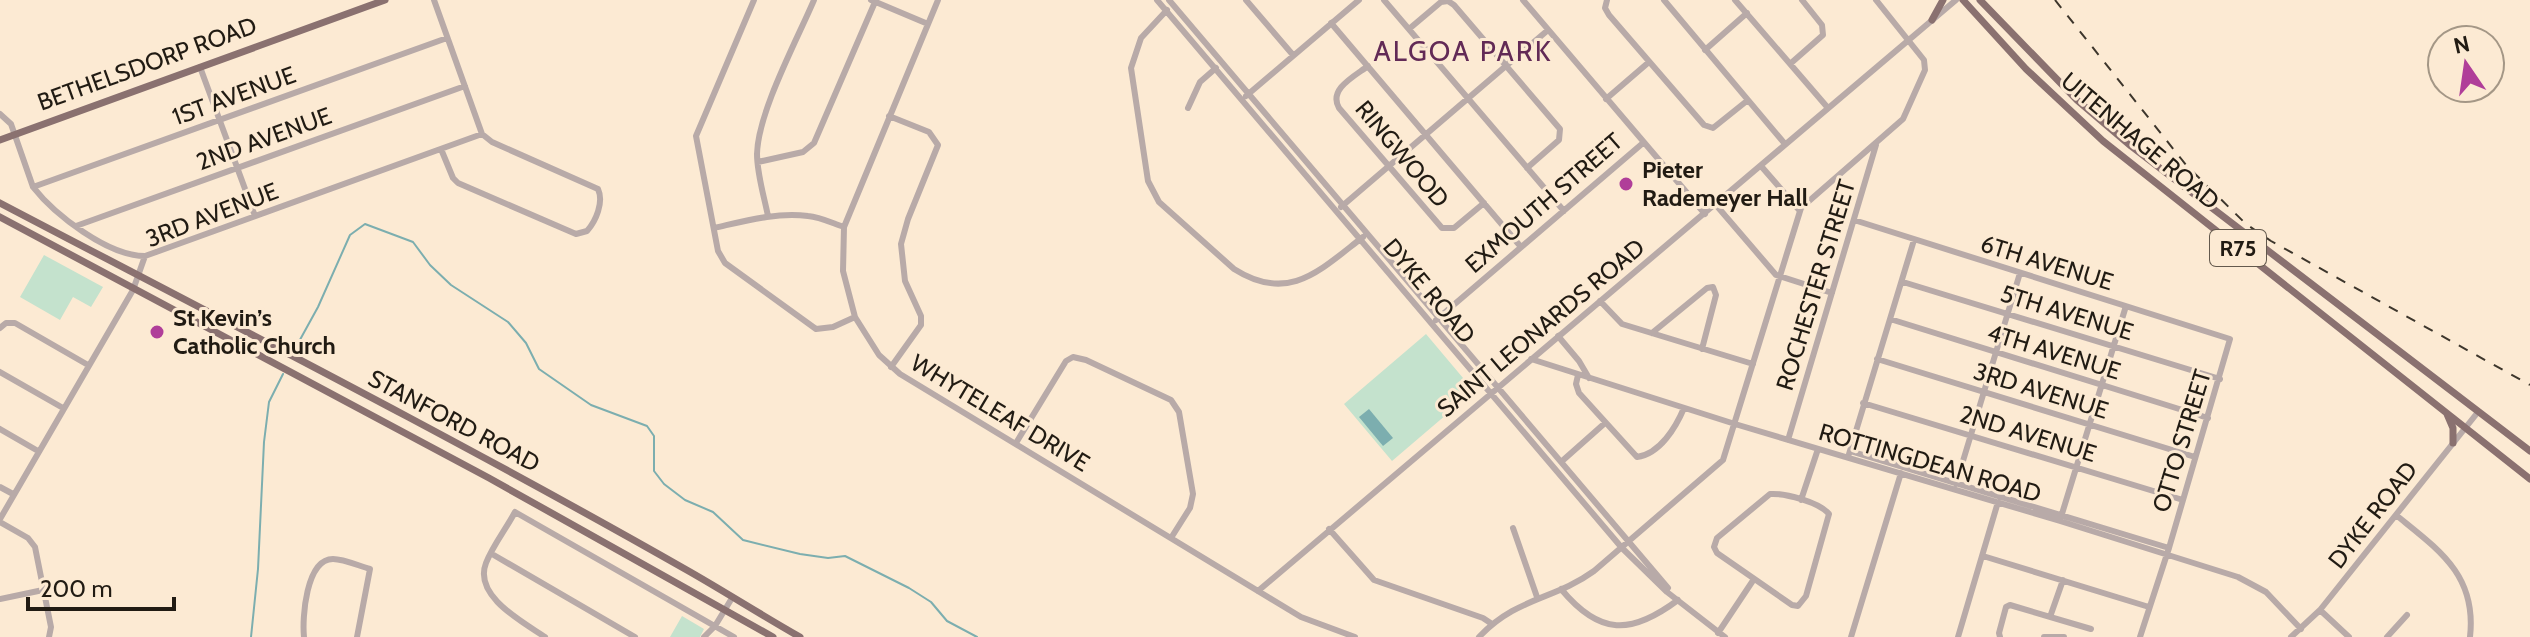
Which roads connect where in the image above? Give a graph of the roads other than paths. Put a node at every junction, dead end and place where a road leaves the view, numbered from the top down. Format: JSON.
{"nodes":[{"id":1,"x":385,"y":0,"type":"edge"},
{"id":2,"x":434,"y":0,"type":"edge"},
{"id":3,"x":754,"y":0,"type":"edge"},
{"id":4,"x":814,"y":0,"type":"edge"},
{"id":5,"x":938,"y":0,"type":"edge"},
{"id":6,"x":1157,"y":0,"type":"edge"},
{"id":7,"x":1246,"y":0,"type":"edge"},
{"id":8,"x":1359,"y":0,"type":"edge"},
{"id":9,"x":1384,"y":0,"type":"edge"},
{"id":10,"x":1523,"y":0,"type":"edge"},
{"id":11,"x":1607,"y":0,"type":"edge"},
{"id":12,"x":1664,"y":0,"type":"edge"},
{"id":13,"x":1735,"y":0,"type":"edge"},
{"id":14,"x":1802,"y":0,"type":"edge"},
{"id":15,"x":1876,"y":0,"type":"edge"},
{"id":16,"x":1943,"y":0,"type":"edge"},
{"id":17,"x":1956,"y":0,"type":"edge"},
{"id":18,"x":1963,"y":0,"type":"edge"},
{"id":19,"x":1980,"y":0,"type":"edge"},
{"id":20,"x":873,"y":1,"type":"edge"},
{"id":21,"x":1171,"y":2,"type":"edge"},
{"id":22,"x":1166,"y":11,"type":"junction"},
{"id":23,"x":1747,"y":13,"type":"junction"},
{"id":24,"x":1932,"y":20,"type":"junction"},
{"id":25,"x":1331,"y":23,"type":"junction"},
{"id":26,"x":928,"y":24,"type":"junction"},
{"id":27,"x":1409,"y":29,"type":"junction"},
{"id":28,"x":1548,"y":30,"type":"junction"},
{"id":29,"x":447,"y":38,"type":"junction"},
{"id":30,"x":1908,"y":40,"type":"junction"},
{"id":31,"x":1705,"y":50,"type":"junction"},
{"id":32,"x":1293,"y":55,"type":"junction"},
{"id":33,"x":1649,"y":62,"type":"junction"},
{"id":34,"x":1790,"y":64,"type":"junction"},
{"id":35,"x":1368,"y":66,"type":"junction"},
{"id":36,"x":1506,"y":66,"type":"junction"},
{"id":37,"x":200,"y":67,"type":"junction"},
{"id":38,"x":1216,"y":68,"type":"junction"},
{"id":39,"x":465,"y":86,"type":"junction"},
{"id":40,"x":1249,"y":94,"type":"junction"},
{"id":41,"x":1193,"y":98,"type":"junction"},
{"id":42,"x":1242,"y":99,"type":"junction"},
{"id":43,"x":1468,"y":99,"type":"junction"},
{"id":44,"x":1606,"y":99,"type":"junction"},
{"id":45,"x":1748,"y":100,"type":"junction"},
{"id":46,"x":1201,"y":101,"type":"dead end"},
{"id":47,"x":1188,"y":108,"type":"dead end"},
{"id":48,"x":1828,"y":108,"type":"junction"},
{"id":49,"x":0,"y":114,"type":"edge"},
{"id":50,"x":889,"y":116,"type":"junction"},
{"id":51,"x":220,"y":121,"type":"junction"},
{"id":52,"x":1426,"y":133,"type":"junction"},
{"id":53,"x":14,"y":134,"type":"junction"},
{"id":54,"x":482,"y":134,"type":"junction"},
{"id":55,"x":0,"y":138,"type":"edge"},
{"id":56,"x":1877,"y":141,"type":"junction"},
{"id":57,"x":1643,"y":143,"type":"junction"},
{"id":58,"x":1785,"y":144,"type":"junction"},
{"id":59,"x":441,"y":149,"type":"junction"},
{"id":60,"x":758,"y":162,"type":"junction"},
{"id":61,"x":1388,"y":166,"type":"junction"},
{"id":62,"x":1761,"y":166,"type":"junction"},
{"id":63,"x":237,"y":168,"type":"junction"},
{"id":64,"x":1527,"y":168,"type":"junction"},
{"id":65,"x":33,"y":187,"type":"junction"},
{"id":66,"x":0,"y":203,"type":"edge"},
{"id":67,"x":1484,"y":203,"type":"junction"},
{"id":68,"x":1343,"y":204,"type":"junction"},
{"id":69,"x":1716,"y":205,"type":"junction"},
{"id":70,"x":1337,"y":210,"type":"junction"},
{"id":71,"x":1564,"y":211,"type":"junction"},
{"id":72,"x":1800,"y":211,"type":"junction"},
{"id":73,"x":1705,"y":214,"type":"junction"},
{"id":74,"x":255,"y":216,"type":"junction"},
{"id":75,"x":768,"y":216,"type":"junction"},
{"id":76,"x":0,"y":217,"type":"edge"},
{"id":77,"x":1854,"y":220,"type":"junction"},
{"id":78,"x":76,"y":226,"type":"junction"},
{"id":79,"x":844,"y":227,"type":"junction"},
{"id":80,"x":714,"y":228,"type":"junction"},
{"id":81,"x":1368,"y":233,"type":"junction"},
{"id":82,"x":1361,"y":239,"type":"junction"},
{"id":83,"x":1914,"y":240,"type":"junction"},
{"id":84,"x":1521,"y":247,"type":"junction"},
{"id":85,"x":145,"y":256,"type":"junction"},
{"id":86,"x":2020,"y":273,"type":"junction"},
{"id":87,"x":139,"y":276,"type":"junction"},
{"id":88,"x":1780,"y":277,"type":"junction"},
{"id":89,"x":1903,"y":282,"type":"junction"},
{"id":90,"x":133,"y":290,"type":"junction"},
{"id":91,"x":1832,"y":293,"type":"junction"},
{"id":92,"x":1600,"y":301,"type":"junction"},
{"id":93,"x":2126,"y":306,"type":"junction"},
{"id":94,"x":2008,"y":314,"type":"junction"},
{"id":95,"x":855,"y":317,"type":"junction"},
{"id":96,"x":1890,"y":319,"type":"junction"},
{"id":97,"x":1436,"y":320,"type":"junction"},
{"id":98,"x":0,"y":328,"type":"edge"},
{"id":99,"x":1652,"y":333,"type":"junction"},
{"id":100,"x":1558,"y":336,"type":"junction"},
{"id":101,"x":2229,"y":337,"type":"joint"},
{"id":102,"x":2113,"y":346,"type":"junction"},
{"id":103,"x":1702,"y":349,"type":"junction"},
{"id":104,"x":1996,"y":353,"type":"junction"},
{"id":105,"x":1531,"y":359,"type":"junction"},
{"id":106,"x":1877,"y":359,"type":"junction"},
{"id":107,"x":1753,"y":364,"type":"junction"},
{"id":108,"x":88,"y":365,"type":"junction"},
{"id":109,"x":891,"y":367,"type":"junction"},
{"id":110,"x":0,"y":372,"type":"edge"},
{"id":111,"x":1578,"y":375,"type":"junction"},
{"id":112,"x":1589,"y":378,"type":"junction"},
{"id":113,"x":2220,"y":379,"type":"junction"},
{"id":114,"x":2102,"y":385,"type":"junction"},
{"id":115,"x":1498,"y":388,"type":"junction"},
{"id":116,"x":1984,"y":392,"type":"junction"},
{"id":117,"x":1491,"y":394,"type":"junction"},
{"id":118,"x":1863,"y":403,"type":"junction"},
{"id":119,"x":63,"y":408,"type":"junction"},
{"id":120,"x":1684,"y":408,"type":"junction"},
{"id":121,"x":2445,"y":410,"type":"junction"},
{"id":122,"x":2478,"y":412,"type":"junction"},
{"id":123,"x":2208,"y":418,"type":"junction"},
{"id":124,"x":1605,"y":423,"type":"junction"},
{"id":125,"x":1735,"y":424,"type":"junction"},
{"id":126,"x":2089,"y":424,"type":"junction"},
{"id":127,"x":2466,"y":426,"type":"junction"},
{"id":128,"x":0,"y":429,"type":"edge"},
{"id":129,"x":1970,"y":436,"type":"junction"},
{"id":130,"x":1788,"y":440,"type":"junction"},
{"id":131,"x":1016,"y":443,"type":"junction"},
{"id":132,"x":2453,"y":443,"type":"junction"},
{"id":133,"x":1818,"y":449,"type":"junction"},
{"id":134,"x":38,"y":451,"type":"junction"},
{"id":135,"x":2530,"y":451,"type":"edge"},
{"id":136,"x":1849,"y":454,"type":"junction"},
{"id":137,"x":2195,"y":457,"type":"junction"},
{"id":138,"x":1562,"y":461,"type":"junction"},
{"id":139,"x":1555,"y":467,"type":"junction"},
{"id":140,"x":2076,"y":467,"type":"junction"},
{"id":141,"x":1901,"y":473,"type":"junction"},
{"id":142,"x":2530,"y":479,"type":"edge"},
{"id":143,"x":1955,"y":486,"type":"junction"},
{"id":144,"x":0,"y":487,"type":"edge"},
{"id":145,"x":13,"y":494,"type":"junction"},
{"id":146,"x":1801,"y":500,"type":"junction"},
{"id":147,"x":2183,"y":500,"type":"junction"},
{"id":148,"x":1998,"y":502,"type":"junction"},
{"id":149,"x":2396,"y":515,"type":"junction"},
{"id":150,"x":2061,"y":518,"type":"junction"},
{"id":151,"x":0,"y":520,"type":"edge"},
{"id":152,"x":1513,"y":528,"type":"dead end"},
{"id":153,"x":1329,"y":529,"type":"junction"},
{"id":154,"x":1171,"y":538,"type":"junction"},
{"id":155,"x":1629,"y":541,"type":"junction"},
{"id":156,"x":1622,"y":548,"type":"junction"},
{"id":157,"x":2168,"y":551,"type":"junction"},
{"id":158,"x":492,"y":554,"type":"junction"},
{"id":159,"x":1983,"y":556,"type":"junction"},
{"id":160,"x":1754,"y":579,"type":"junction"},
{"id":161,"x":2063,"y":580,"type":"junction"},
{"id":162,"x":1561,"y":589,"type":"junction"},
{"id":163,"x":43,"y":590,"type":"junction"},
{"id":164,"x":1258,"y":591,"type":"junction"},
{"id":165,"x":731,"y":597,"type":"junction"},
{"id":166,"x":1537,"y":597,"type":"junction"},
{"id":167,"x":0,"y":599,"type":"edge"},
{"id":168,"x":1678,"y":600,"type":"junction"},
{"id":169,"x":2149,"y":607,"type":"junction"},
{"id":170,"x":723,"y":608,"type":"junction"},
{"id":171,"x":2320,"y":610,"type":"junction"},
{"id":172,"x":2407,"y":615,"type":"dead end"},
{"id":173,"x":2050,"y":617,"type":"junction"},
{"id":174,"x":2066,"y":622,"type":"junction"},
{"id":175,"x":1492,"y":624,"type":"junction"},
{"id":176,"x":2091,"y":629,"type":"dead end"},
{"id":177,"x":2301,"y":629,"type":"junction"},
{"id":178,"x":710,"y":630,"type":"edge"},
{"id":179,"x":1722,"y":635,"type":"edge"},
{"id":180,"x":50,"y":636,"type":"edge"},
{"id":181,"x":304,"y":637,"type":"edge"},
{"id":182,"x":357,"y":637,"type":"edge"},
{"id":183,"x":545,"y":637,"type":"edge"},
{"id":184,"x":635,"y":637,"type":"edge"},
{"id":185,"x":734,"y":637,"type":"edge"},
{"id":186,"x":773,"y":637,"type":"edge"},
{"id":187,"x":800,"y":637,"type":"edge"},
{"id":188,"x":1355,"y":637,"type":"edge"},
{"id":189,"x":1479,"y":637,"type":"edge"},
{"id":190,"x":1851,"y":637,"type":"edge"},
{"id":191,"x":1958,"y":637,"type":"edge"},
{"id":192,"x":2000,"y":637,"type":"edge"},
{"id":193,"x":2044,"y":637,"type":"edge"},
{"id":194,"x":2063,"y":637,"type":"edge"},
{"id":195,"x":2140,"y":637,"type":"edge"},
{"id":196,"x":2291,"y":637,"type":"edge"},
{"id":197,"x":2349,"y":637,"type":"edge"},
{"id":198,"x":2387,"y":637,"type":"edge"},
{"id":199,"x":2470,"y":637,"type":"edge"}],
"edges":[{"from":1,"to":37,"type":"main road","name":"BETHELSDORP ROAD"},
{"from":2,"to":29,"type":"street"},
{"from":3,"to":80,"type":"street"},
{"from":4,"to":60,"type":"street"},
{"from":5,"to":26,"type":"street","name":"WHYTELEAF DRIVE"},
{"from":6,"to":22,"type":"street","name":"DYKE ROAD"},
{"from":7,"to":32,"type":"street"},
{"from":8,"to":25,"type":"street"},
{"from":9,"to":27,"type":"street"},
{"from":10,"to":28,"type":"street"},
{"from":11,"to":33,"type":"street"},
{"from":12,"to":31,"type":"street"},
{"from":13,"to":23,"type":"street"},
{"from":14,"to":34,"type":"street"},
{"from":15,"to":30,"type":"street"},
{"from":16,"to":24,"type":"main road"},
{"from":17,"to":24,"type":"street","name":"SAINT LEONARDS ROAD"},
{"from":18,"to":121,"type":"main road","name":"UITENHAGE ROAD","number":"R75"},
{"from":19,"to":122,"type":"main road","name":"UITENHAGE ROAD","number":"R75"},
{"from":20,"to":26,"type":"street"},
{"from":20,"to":60,"type":"street"},
{"from":21,"to":22,"type":"street"},
{"from":21,"to":40,"type":"street","name":"DYKE ROAD"},
{"from":22,"to":38,"type":"street","name":"DYKE ROAD"},
{"from":22,"to":82,"type":"street"},
{"from":23,"to":31,"type":"street"},
{"from":23,"to":34,"type":"street"},
{"from":24,"to":30,"type":"street","name":"SAINT LEONARDS ROAD"},
{"from":25,"to":32,"type":"street"},
{"from":25,"to":35,"type":"street"},
{"from":26,"to":50,"type":"street","name":"WHYTELEAF DRIVE"},
{"from":27,"to":36,"type":"street"},
{"from":27,"to":43,"type":"street"},
{"from":28,"to":36,"type":"street"},
{"from":28,"to":44,"type":"street"},
{"from":29,"to":39,"type":"street"},
{"from":29,"to":51,"type":"street","name":"1ST AVENUE"},
{"from":30,"to":48,"type":"street","name":"SAINT LEONARDS ROAD"},
{"from":30,"to":56,"type":"street"},
{"from":31,"to":45,"type":"street"},
{"from":32,"to":40,"type":"street"},
{"from":33,"to":44,"type":"street"},
{"from":33,"to":45,"type":"street"},
{"from":34,"to":48,"type":"street"},
{"from":35,"to":52,"type":"street"},
{"from":35,"to":61,"type":"street","name":"RINGWOOD"},
{"from":36,"to":43,"type":"street"},
{"from":36,"to":64,"type":"street"},
{"from":37,"to":51,"type":"street"},
{"from":37,"to":53,"type":"main road","name":"BETHELSDORP ROAD"},
{"from":38,"to":41,"type":"street"},
{"from":38,"to":42,"type":"street","name":"DYKE ROAD"},
{"from":39,"to":54,"type":"street"},
{"from":39,"to":63,"type":"street","name":"2ND AVENUE"},
{"from":40,"to":42,"type":"street"},
{"from":40,"to":68,"type":"street","name":"DYKE ROAD"},
{"from":41,"to":46,"type":"street"},
{"from":41,"to":47,"type":"street"},
{"from":42,"to":70,"type":"street","name":"DYKE ROAD"},
{"from":43,"to":52,"type":"street"},
{"from":43,"to":64,"type":"street"},
{"from":44,"to":57,"type":"street"},
{"from":45,"to":58,"type":"street"},
{"from":48,"to":58,"type":"street","name":"SAINT LEONARDS ROAD"},
{"from":49,"to":53,"type":"street"},
{"from":50,"to":79,"type":"street","name":"WHYTELEAF DRIVE"},
{"from":50,"to":109,"type":"street"},
{"from":51,"to":63,"type":"street"},
{"from":51,"to":65,"type":"street","name":"1ST AVENUE"},
{"from":52,"to":61,"type":"street"},
{"from":52,"to":67,"type":"street"},
{"from":53,"to":55,"type":"main road","name":"BETHELSDORP ROAD"},
{"from":53,"to":65,"type":"street"},
{"from":54,"to":59,"type":"street","name":"3RD AVENUE"},
{"from":54,"to":59,"type":"street"},
{"from":56,"to":72,"type":"street"},
{"from":56,"to":77,"type":"street","name":"ROCHESTER STREET"},
{"from":57,"to":71,"type":"street","name":"EXMOUTH STREET"},
{"from":57,"to":73,"type":"street"},
{"from":58,"to":62,"type":"street","name":"SAINT LEONARDS ROAD"},
{"from":59,"to":74,"type":"street","name":"3RD AVENUE"},
{"from":60,"to":75,"type":"street"},
{"from":61,"to":67,"type":"street","name":"RINGWOOD"},
{"from":61,"to":68,"type":"street"},
{"from":62,"to":69,"type":"street","name":"SAINT LEONARDS ROAD"},
{"from":62,"to":72,"type":"street"},
{"from":63,"to":74,"type":"street"},
{"from":63,"to":78,"type":"street","name":"2ND AVENUE"},
{"from":64,"to":71,"type":"street"},
{"from":65,"to":78,"type":"street"},
{"from":66,"to":87,"type":"main road","name":"STANFORD ROAD"},
{"from":67,"to":84,"type":"street"},
{"from":68,"to":70,"type":"street"},
{"from":68,"to":81,"type":"street","name":"DYKE ROAD"},
{"from":69,"to":73,"type":"street","name":"SAINT LEONARDS ROAD"},
{"from":69,"to":88,"type":"street"},
{"from":70,"to":82,"type":"street","name":"DYKE ROAD"},
{"from":71,"to":84,"type":"street","name":"EXMOUTH STREET"},
{"from":72,"to":88,"type":"street"},
{"from":73,"to":92,"type":"street","name":"SAINT LEONARDS ROAD"},
{"from":74,"to":85,"type":"street","name":"3RD AVENUE"},
{"from":75,"to":79,"type":"street"},
{"from":75,"to":80,"type":"street"},
{"from":76,"to":90,"type":"main road","name":"STANFORD ROAD"},
{"from":77,"to":83,"type":"street","name":"6TH AVENUE"},
{"from":77,"to":91,"type":"street","name":"ROCHESTER STREET"},
{"from":78,"to":85,"type":"street"},
{"from":79,"to":95,"type":"street","name":"WHYTELEAF DRIVE"},
{"from":80,"to":95,"type":"street"},
{"from":81,"to":82,"type":"street"},
{"from":81,"to":97,"type":"street","name":"DYKE ROAD"},
{"from":82,"to":97,"type":"street","name":"DYKE ROAD"},
{"from":83,"to":86,"type":"street","name":"6TH AVENUE"},
{"from":83,"to":89,"type":"street"},
{"from":84,"to":97,"type":"street","name":"EXMOUTH STREET"},
{"from":85,"to":87,"type":"street","name":"3RD AVENUE"},
{"from":86,"to":93,"type":"street","name":"6TH AVENUE"},
{"from":86,"to":94,"type":"street"},
{"from":87,"to":90,"type":"street","name":"3RD AVENUE"},
{"from":87,"to":165,"type":"main road","name":"STANFORD ROAD"},
{"from":88,"to":91,"type":"street"},
{"from":88,"to":107,"type":"street"},
{"from":89,"to":94,"type":"street","name":"5TH AVENUE"},
{"from":89,"to":96,"type":"street"},
{"from":90,"to":108,"type":"street","name":"3RD AVENUE"},
{"from":90,"to":170,"type":"main road","name":"STANFORD ROAD"},
{"from":91,"to":130,"type":"street","name":"ROCHESTER STREET"},
{"from":92,"to":99,"type":"street"},
{"from":92,"to":100,"type":"street","name":"SAINT LEONARDS ROAD"},
{"from":93,"to":101,"type":"street","name":"6TH AVENUE"},
{"from":93,"to":102,"type":"street"},
{"from":94,"to":102,"type":"street","name":"5TH AVENUE"},
{"from":94,"to":104,"type":"street"},
{"from":95,"to":109,"type":"street","name":"WHYTELEAF DRIVE"},
{"from":96,"to":104,"type":"street","name":"4TH AVENUE"},
{"from":96,"to":106,"type":"street"},
{"from":97,"to":115,"type":"street","name":"DYKE ROAD"},
{"from":97,"to":117,"type":"street","name":"DYKE ROAD"},
{"from":98,"to":108,"type":"street"},
{"from":99,"to":103,"type":"street"},
{"from":99,"to":103,"type":"street"},
{"from":100,"to":105,"type":"street","name":"SAINT LEONARDS ROAD"},
{"from":100,"to":112,"type":"street"},
{"from":101,"to":113,"type":"street","name":"OTTO STREET"},
{"from":102,"to":113,"type":"street","name":"5TH AVENUE"},
{"from":102,"to":114,"type":"street"},
{"from":103,"to":107,"type":"street"},
{"from":104,"to":114,"type":"street","name":"4TH AVENUE"},
{"from":104,"to":116,"type":"street"},
{"from":105,"to":111,"type":"street","name":"ROTTINGDEAN ROAD"},
{"from":105,"to":115,"type":"street","name":"SAINT LEONARDS ROAD"},
{"from":106,"to":116,"type":"street","name":"3RD AVENUE"},
{"from":106,"to":118,"type":"street"},
{"from":107,"to":125,"type":"street"},
{"from":108,"to":119,"type":"street","name":"3RD AVENUE"},
{"from":109,"to":131,"type":"street","name":"WHYTELEAF DRIVE"},
{"from":110,"to":119,"type":"street"},
{"from":111,"to":112,"type":"street","name":"ROTTINGDEAN ROAD"},
{"from":111,"to":124,"type":"street"},
{"from":112,"to":120,"type":"street","name":"ROTTINGDEAN ROAD"},
{"from":113,"to":123,"type":"street","name":"OTTO STREET"},
{"from":114,"to":123,"type":"street","name":"4TH AVENUE"},
{"from":114,"to":126,"type":"street"},
{"from":115,"to":117,"type":"street","name":"SAINT LEONARDS ROAD"},
{"from":115,"to":138,"type":"street","name":"DYKE ROAD"},
{"from":116,"to":126,"type":"street","name":"3RD AVENUE"},
{"from":116,"to":129,"type":"street"},
{"from":117,"to":139,"type":"street","name":"DYKE ROAD"},
{"from":117,"to":153,"type":"street","name":"SAINT LEONARDS ROAD"},
{"from":118,"to":129,"type":"street","name":"2ND AVENUE"},
{"from":118,"to":136,"type":"street"},
{"from":119,"to":134,"type":"street","name":"3RD AVENUE"},
{"from":120,"to":124,"type":"street"},
{"from":120,"to":125,"type":"street","name":"ROTTINGDEAN ROAD"},
{"from":121,"to":127,"type":"main road","name":"UITENHAGE ROAD","number":"R75"},
{"from":121,"to":132,"type":"main road"},
{"from":122,"to":127,"type":"street","name":"DYKE ROAD"},
{"from":122,"to":135,"type":"main road","name":"UITENHAGE ROAD","number":"R75"},
{"from":123,"to":137,"type":"street","name":"OTTO STREET"},
{"from":124,"to":138,"type":"street"},
{"from":125,"to":130,"type":"street","name":"ROTTINGDEAN ROAD"},
{"from":125,"to":155,"type":"street"},
{"from":126,"to":137,"type":"street","name":"3RD AVENUE"},
{"from":126,"to":140,"type":"street"},
{"from":127,"to":132,"type":"street","name":"DYKE ROAD"},
{"from":127,"to":142,"type":"main road","name":"UITENHAGE ROAD","number":"R75"},
{"from":128,"to":134,"type":"street"},
{"from":129,"to":140,"type":"street","name":"2ND AVENUE"},
{"from":129,"to":143,"type":"street"},
{"from":130,"to":133,"type":"street","name":"ROTTINGDEAN ROAD"},
{"from":131,"to":154,"type":"street","name":"WHYTELEAF DRIVE"},
{"from":131,"to":154,"type":"street"},
{"from":132,"to":149,"type":"street","name":"DYKE ROAD"},
{"from":133,"to":136,"type":"street","name":"ROTTINGDEAN ROAD"},
{"from":133,"to":146,"type":"street"},
{"from":134,"to":145,"type":"street","name":"3RD AVENUE"},
{"from":136,"to":141,"type":"street","name":"ROTTINGDEAN ROAD"},
{"from":136,"to":143,"type":"street"},
{"from":137,"to":147,"type":"street","name":"OTTO STREET"},
{"from":138,"to":139,"type":"street"},
{"from":138,"to":155,"type":"street","name":"DYKE ROAD"},
{"from":139,"to":156,"type":"street","name":"DYKE ROAD"},
{"from":140,"to":147,"type":"street","name":"2ND AVENUE"},
{"from":140,"to":150,"type":"street"},
{"from":141,"to":143,"type":"street","name":"ROTTINGDEAN ROAD"},
{"from":141,"to":190,"type":"street"},
{"from":143,"to":148,"type":"street","name":"ROTTINGDEAN ROAD"},
{"from":143,"to":150,"type":"street"},
{"from":144,"to":145,"type":"street"},
{"from":145,"to":151,"type":"street","name":"3RD AVENUE"},
{"from":146,"to":160,"type":"street"},
{"from":146,"to":160,"type":"street"},
{"from":147,"to":157,"type":"street","name":"OTTO STREET"},
{"from":148,"to":150,"type":"street","name":"ROTTINGDEAN ROAD"},
{"from":148,"to":159,"type":"street"},
{"from":149,"to":171,"type":"street","name":"DYKE ROAD"},
{"from":149,"to":199,"type":"street"},
{"from":150,"to":157,"type":"street","name":"ROTTINGDEAN ROAD"},
{"from":151,"to":163,"type":"street"},
{"from":152,"to":166,"type":"street"},
{"from":153,"to":164,"type":"street","name":"SAINT LEONARDS ROAD"},
{"from":153,"to":175,"type":"street"},
{"from":154,"to":164,"type":"street","name":"WHYTELEAF DRIVE"},
{"from":155,"to":156,"type":"street"},
{"from":155,"to":168,"type":"street","name":"DYKE ROAD"},
{"from":156,"to":162,"type":"street"},
{"from":156,"to":168,"type":"street","name":"DYKE ROAD"},
{"from":157,"to":169,"type":"street","name":"OTTO STREET"},
{"from":157,"to":177,"type":"street","name":"ROTTINGDEAN ROAD"},
{"from":158,"to":178,"type":"street"},
{"from":158,"to":183,"type":"street"},
{"from":158,"to":184,"type":"street"},
{"from":159,"to":161,"type":"street"},
{"from":159,"to":191,"type":"street"},
{"from":160,"to":179,"type":"street"},
{"from":161,"to":169,"type":"street"},
{"from":161,"to":173,"type":"street"},
{"from":162,"to":166,"type":"street"},
{"from":162,"to":168,"type":"street"},
{"from":163,"to":167,"type":"street"},
{"from":163,"to":180,"type":"street"},
{"from":164,"to":188,"type":"street","name":"WHYTELEAF DRIVE"},
{"from":165,"to":170,"type":"street"},
{"from":165,"to":187,"type":"main road","name":"STANFORD ROAD"},
{"from":166,"to":175,"type":"street"},
{"from":168,"to":179,"type":"street","name":"DYKE ROAD"},
{"from":169,"to":195,"type":"street","name":"OTTO STREET"},
{"from":170,"to":178,"type":"street"},
{"from":170,"to":186,"type":"main road","name":"STANFORD ROAD"},
{"from":171,"to":177,"type":"street","name":"DYKE ROAD"},
{"from":171,"to":197,"type":"street"},
{"from":172,"to":198,"type":"street"},
{"from":173,"to":174,"type":"street"},
{"from":173,"to":192,"type":"street"},
{"from":174,"to":176,"type":"street"},
{"from":174,"to":194,"type":"street"},
{"from":175,"to":189,"type":"street"},
{"from":177,"to":196,"type":"street","name":"DYKE ROAD"},
{"from":178,"to":185,"type":"street"},
{"from":181,"to":182,"type":"street"},
{"from":193,"to":194,"type":"street"}]}
